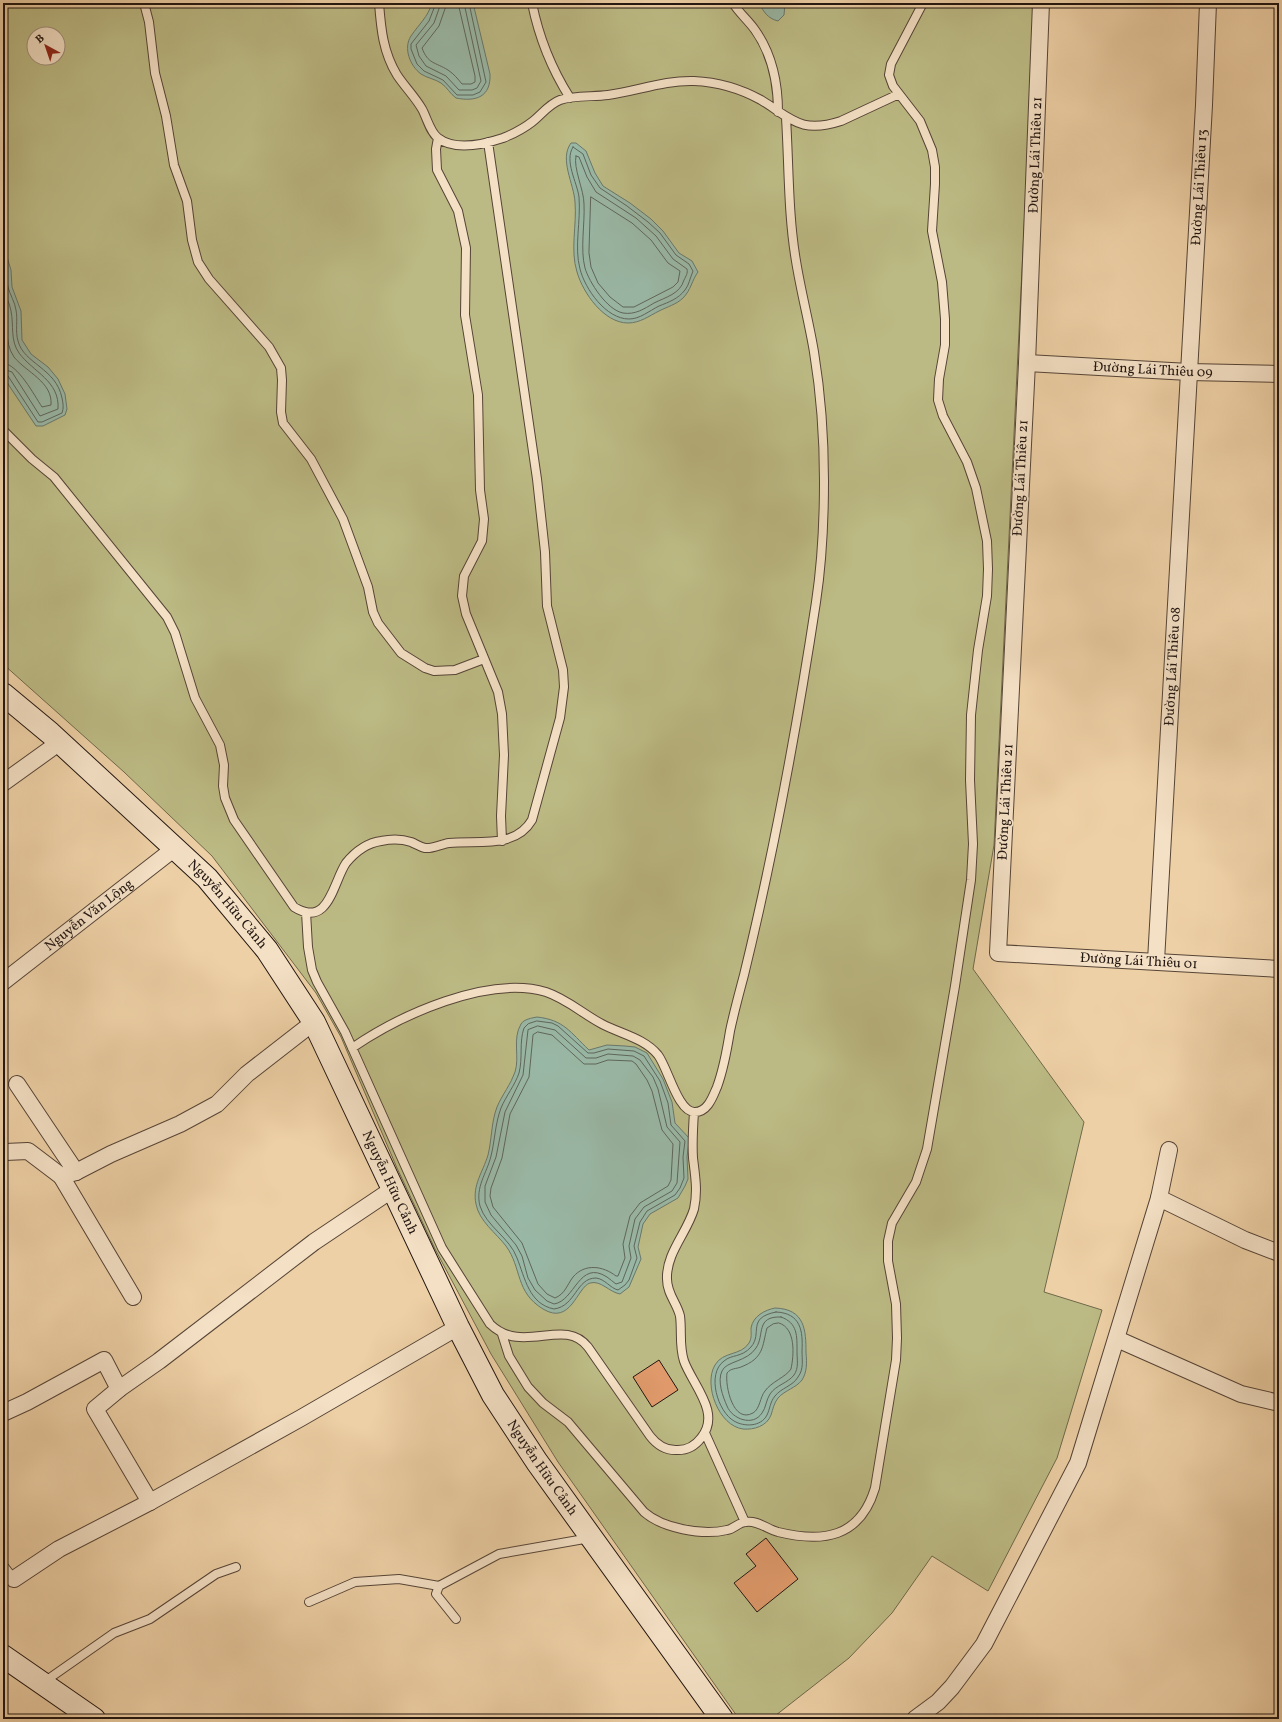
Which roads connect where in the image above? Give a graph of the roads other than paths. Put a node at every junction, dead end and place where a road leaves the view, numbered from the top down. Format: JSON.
{"nodes":[{"id":1,"x":144,"y":3,"type":"edge"},
{"id":2,"x":379,"y":3,"type":"edge"},
{"id":3,"x":532,"y":3,"type":"edge"},
{"id":4,"x":733,"y":3,"type":"edge"},
{"id":5,"x":924,"y":3,"type":"edge"},
{"id":6,"x":1042,"y":3,"type":"edge"},
{"id":7,"x":1208,"y":3,"type":"edge"},
{"id":8,"x":899,"y":94,"type":"junction"},
{"id":9,"x":570,"y":98,"type":"junction"},
{"id":10,"x":778,"y":112,"type":"junction"},
{"id":11,"x":786,"y":118,"type":"junction"},
{"id":12,"x":438,"y":138,"type":"junction"},
{"id":13,"x":488,"y":142,"type":"junction"},
{"id":14,"x":1027,"y":363,"type":"junction"},
{"id":15,"x":1189,"y":372,"type":"junction"},
{"id":16,"x":1279,"y":374,"type":"edge"},
{"id":17,"x":3,"y":430,"type":"edge"},
{"id":18,"x":484,"y":659,"type":"junction"},
{"id":19,"x":3,"y":694,"type":"edge"},
{"id":20,"x":60,"y":742,"type":"junction"},
{"id":21,"x":3,"y":783,"type":"edge"},
{"id":22,"x":502,"y":841,"type":"junction"},
{"id":23,"x":175,"y":848,"type":"junction"},
{"id":24,"x":306,"y":912,"type":"junction"},
{"id":25,"x":998,"y":953,"type":"joint"},
{"id":26,"x":1156,"y":961,"type":"junction"},
{"id":27,"x":1279,"y":968,"type":"edge"},
{"id":28,"x":3,"y":982,"type":"edge"},
{"id":29,"x":314,"y":1022,"type":"junction"},
{"id":30,"x":352,"y":1048,"type":"junction"},
{"id":31,"x":17,"y":1084,"type":"dead end"},
{"id":32,"x":694,"y":1112,"type":"junction"},
{"id":33,"x":1170,"y":1150,"type":"dead end"},
{"id":34,"x":3,"y":1154,"type":"edge"},
{"id":35,"x":69,"y":1174,"type":"junction"},
{"id":36,"x":393,"y":1189,"type":"junction"},
{"id":37,"x":1159,"y":1198,"type":"junction"},
{"id":38,"x":1279,"y":1253,"type":"edge"},
{"id":39,"x":134,"y":1297,"type":"dead end"},
{"id":40,"x":458,"y":1327,"type":"junction"},
{"id":41,"x":502,"y":1334,"type":"junction"},
{"id":42,"x":1117,"y":1339,"type":"junction"},
{"id":43,"x":119,"y":1389,"type":"junction"},
{"id":44,"x":1279,"y":1403,"type":"edge"},
{"id":45,"x":3,"y":1413,"type":"edge"},
{"id":46,"x":705,"y":1433,"type":"junction"},
{"id":47,"x":150,"y":1502,"type":"junction"},
{"id":48,"x":745,"y":1522,"type":"junction"},
{"id":49,"x":593,"y":1538,"type":"junction"},
{"id":50,"x":3,"y":1565,"type":"edge"},
{"id":51,"x":236,"y":1567,"type":"dead end"},
{"id":52,"x":14,"y":1579,"type":"joint"},
{"id":53,"x":439,"y":1586,"type":"junction"},
{"id":54,"x":309,"y":1602,"type":"dead end"},
{"id":55,"x":456,"y":1619,"type":"dead end"},
{"id":56,"x":3,"y":1656,"type":"edge"},
{"id":57,"x":42,"y":1683,"type":"junction"},
{"id":58,"x":94,"y":1719,"type":"edge"},
{"id":59,"x":722,"y":1719,"type":"edge"},
{"id":60,"x":915,"y":1719,"type":"edge"}],
"edges":[{"from":1,"to":18,"type":"lane"},
{"from":2,"to":12,"type":"lane"},
{"from":3,"to":9,"type":"lane"},
{"from":4,"to":10,"type":"lane"},
{"from":5,"to":8,"type":"lane"},
{"from":6,"to":14,"type":"street","name":"Đường Lái Thiêu 21"},
{"from":7,"to":15,"type":"street","name":"Đường Lái Thiêu 13"},
{"from":8,"to":11,"type":"lane"},
{"from":8,"to":48,"type":"lane"},
{"from":9,"to":10,"type":"lane"},
{"from":9,"to":13,"type":"lane"},
{"from":10,"to":11,"type":"lane"},
{"from":11,"to":32,"type":"lane"},
{"from":12,"to":13,"type":"lane"},
{"from":12,"to":18,"type":"lane"},
{"from":13,"to":22,"type":"lane"},
{"from":14,"to":15,"type":"street","name":"Đường Lái Thiêu 09"},
{"from":14,"to":25,"type":"street","name":"Đường Lái Thiêu 21"},
{"from":15,"to":16,"type":"street","name":"Đường Lái Thiêu 09"},
{"from":15,"to":26,"type":"street","name":"Đường Lái Thiêu 08"},
{"from":17,"to":24,"type":"lane"},
{"from":18,"to":22,"type":"lane"},
{"from":19,"to":20,"type":"street","name":"Nguyễn Hữu Cảnh"},
{"from":20,"to":21,"type":"street"},
{"from":20,"to":23,"type":"street","name":"Nguyễn Hữu Cảnh"},
{"from":22,"to":24,"type":"lane"},
{"from":23,"to":28,"type":"street","name":"Nguyễn Văn Lộng"},
{"from":23,"to":29,"type":"street","name":"Nguyễn Hữu Cảnh"},
{"from":24,"to":30,"type":"lane"},
{"from":25,"to":26,"type":"street","name":"Đường Lái Thiêu 01"},
{"from":26,"to":27,"type":"street","name":"Đường Lái Thiêu 01"},
{"from":29,"to":35,"type":"street"},
{"from":29,"to":36,"type":"street","name":"Nguyễn Hữu Cảnh"},
{"from":30,"to":32,"type":"lane"},
{"from":30,"to":41,"type":"lane"},
{"from":31,"to":35,"type":"street"},
{"from":32,"to":46,"type":"lane"},
{"from":33,"to":37,"type":"street"},
{"from":34,"to":35,"type":"street"},
{"from":35,"to":39,"type":"street"},
{"from":36,"to":40,"type":"street","name":"Nguyễn Hữu Cảnh"},
{"from":36,"to":43,"type":"street"},
{"from":37,"to":38,"type":"street"},
{"from":37,"to":42,"type":"street"},
{"from":40,"to":47,"type":"street"},
{"from":40,"to":49,"type":"street","name":"Nguyễn Hữu Cảnh"},
{"from":41,"to":46,"type":"lane"},
{"from":41,"to":48,"type":"lane"},
{"from":42,"to":44,"type":"street"},
{"from":42,"to":60,"type":"street"},
{"from":43,"to":45,"type":"street"},
{"from":43,"to":47,"type":"street"},
{"from":46,"to":48,"type":"lane"},
{"from":47,"to":52,"type":"street"},
{"from":49,"to":53,"type":"lane"},
{"from":49,"to":59,"type":"street","name":"Nguyễn Hữu Cảnh"},
{"from":50,"to":52,"type":"lane"},
{"from":51,"to":57,"type":"lane"},
{"from":53,"to":54,"type":"lane"},
{"from":53,"to":55,"type":"lane"},
{"from":56,"to":57,"type":"street"},
{"from":57,"to":58,"type":"street"}]}
